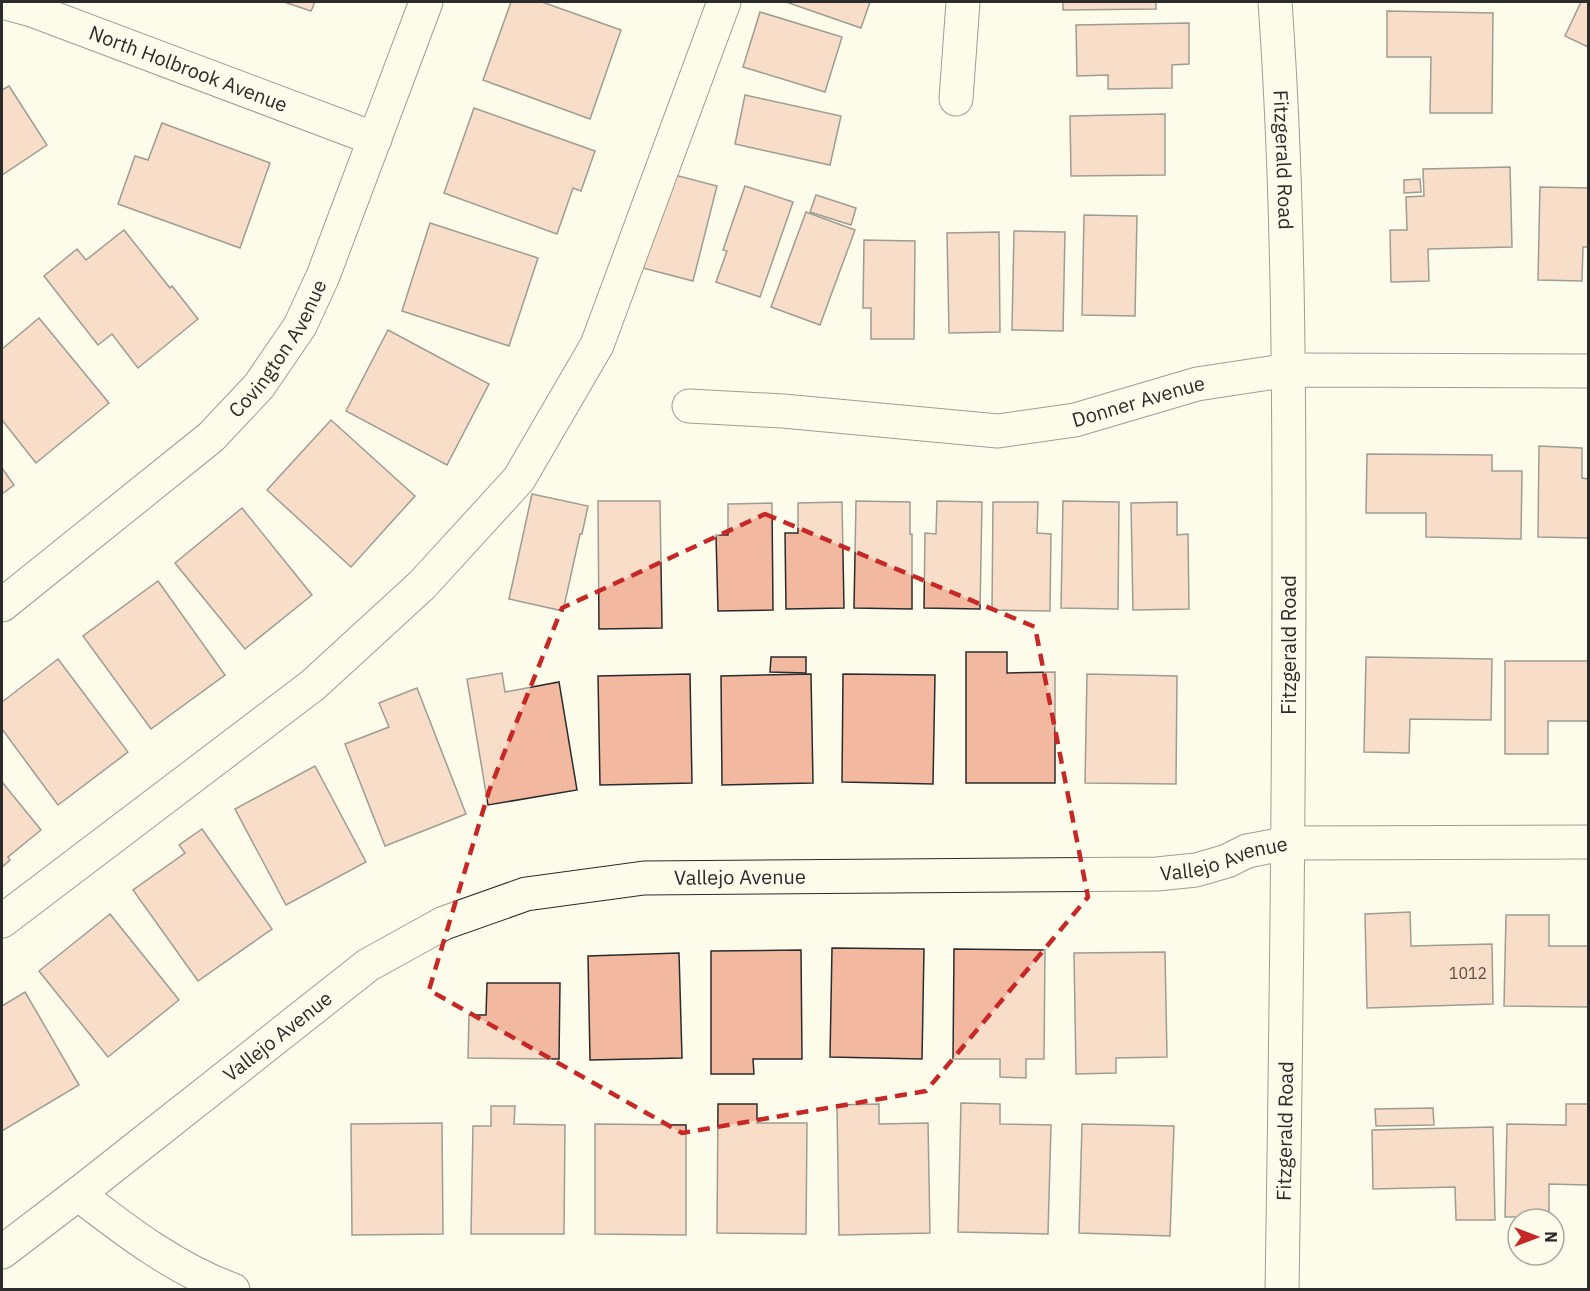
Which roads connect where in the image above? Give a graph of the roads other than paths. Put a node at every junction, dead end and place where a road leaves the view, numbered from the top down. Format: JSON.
{"nodes":[{"id":1,"x":2,"y":2,"type":"edge"},
{"id":2,"x":426,"y":2,"type":"edge"},
{"id":3,"x":724,"y":2,"type":"edge"},
{"id":4,"x":963,"y":2,"type":"edge"},
{"id":5,"x":1275,"y":2,"type":"edge"},
{"id":6,"x":956,"y":99,"type":"dead end"},
{"id":7,"x":375,"y":139,"type":"junction"},
{"id":8,"x":1289,"y":370,"type":"junction"},
{"id":9,"x":1588,"y":371,"type":"edge"},
{"id":10,"x":689,"y":406,"type":"dead end"},
{"id":11,"x":2,"y":605,"type":"edge"},
{"id":12,"x":1588,"y":842,"type":"edge"},
{"id":13,"x":1289,"y":843,"type":"junction"},
{"id":14,"x":2,"y":921,"type":"edge"},
{"id":15,"x":78,"y":1194,"type":"junction"},
{"id":16,"x":2,"y":1252,"type":"edge"},
{"id":17,"x":233,"y":1290,"type":"edge"},
{"id":18,"x":1282,"y":1290,"type":"edge"}],
"edges":[{"from":1,"to":7,"type":"street","name":"North Holbrook Avenue"},
{"from":2,"to":7,"type":"street","name":"Covington Avenue"},
{"from":3,"to":14,"type":"street"},
{"from":4,"to":6,"type":"street"},
{"from":5,"to":8,"type":"street","name":"Fitzgerald Road"},
{"from":7,"to":11,"type":"street","name":"Covington Avenue"},
{"from":8,"to":9,"type":"street","name":"Donner Avenue"},
{"from":8,"to":10,"type":"street","name":"Donner Avenue"},
{"from":8,"to":13,"type":"street","name":"Fitzgerald Road"},
{"from":12,"to":13,"type":"street","name":"Vallejo Avenue"},
{"from":13,"to":15,"type":"street","name":"Vallejo Avenue"},
{"from":13,"to":18,"type":"street","name":"Fitzgerald Road"},
{"from":15,"to":16,"type":"street","name":"Vallejo Avenue"},
{"from":15,"to":17,"type":"street"}]}
